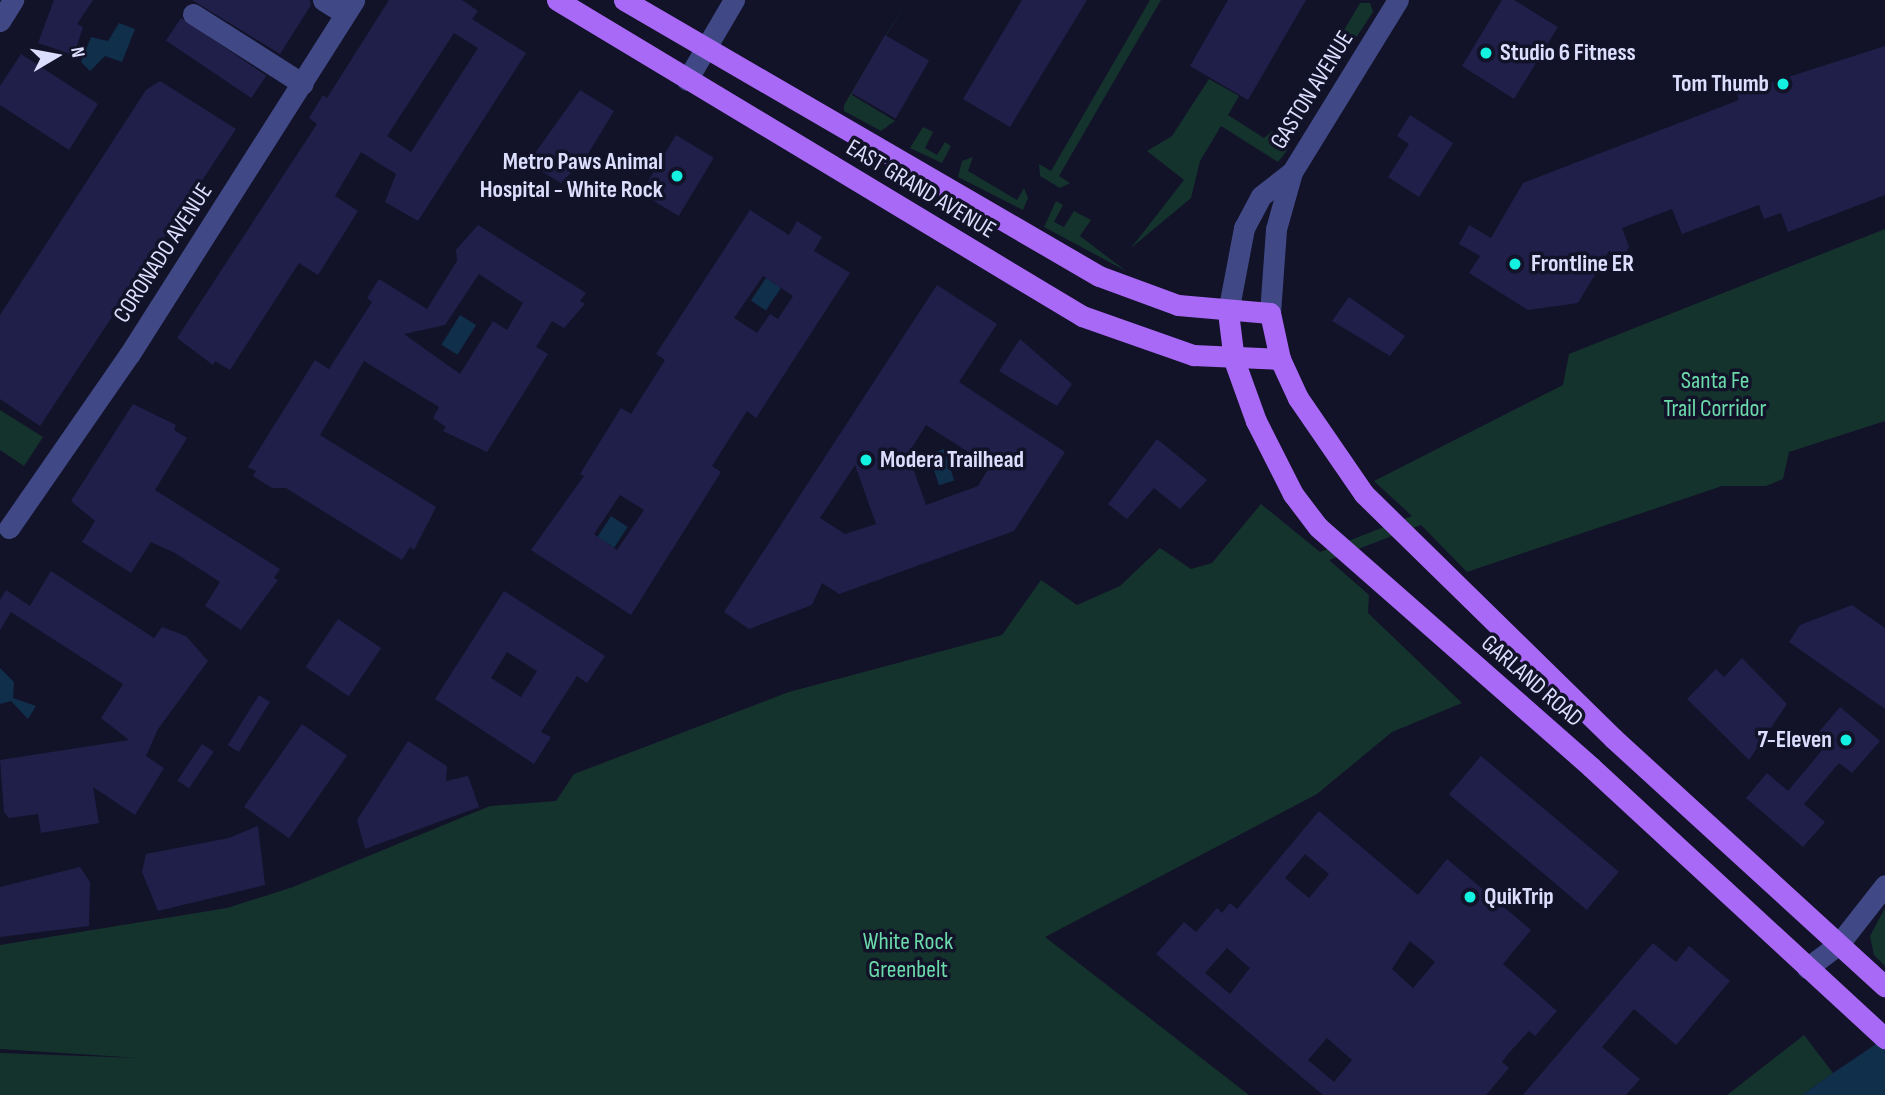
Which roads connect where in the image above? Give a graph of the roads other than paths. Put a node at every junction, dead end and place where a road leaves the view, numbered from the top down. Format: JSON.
{"nodes":[{"id":1,"x":13,"y":0,"type":"edge"},
{"id":2,"x":323,"y":0,"type":"edge"},
{"id":3,"x":557,"y":0,"type":"edge"},
{"id":4,"x":624,"y":0,"type":"edge"},
{"id":5,"x":734,"y":0,"type":"edge"},
{"id":6,"x":1398,"y":0,"type":"edge"},
{"id":7,"x":350,"y":7,"type":"edge"},
{"id":8,"x":193,"y":14,"type":"dead end"},
{"id":9,"x":0,"y":21,"type":"edge"},
{"id":10,"x":708,"y":48,"type":"junction"},
{"id":11,"x":687,"y":80,"type":"junction"},
{"id":12,"x":303,"y":84,"type":"junction"},
{"id":13,"x":1292,"y":172,"type":"junction"},
{"id":14,"x":1228,"y":312,"type":"junction"},
{"id":15,"x":1269,"y":313,"type":"junction"},
{"id":16,"x":1280,"y":359,"type":"junction"},
{"id":17,"x":1234,"y":360,"type":"junction"},
{"id":18,"x":9,"y":528,"type":"dead end"},
{"id":19,"x":1613,"y":738,"type":"junction"},
{"id":20,"x":1591,"y":767,"type":"junction"},
{"id":21,"x":1885,"y":885,"type":"edge"},
{"id":22,"x":1838,"y":945,"type":"junction"},
{"id":23,"x":1807,"y":968,"type":"junction"},
{"id":24,"x":1885,"y":986,"type":"edge"},
{"id":25,"x":1885,"y":1038,"type":"edge"}],
"edges":[{"from":1,"to":9,"type":"street"},
{"from":2,"to":7,"type":"street"},
{"from":3,"to":11,"type":"main road","name":"EAST GRAND AVENUE"},
{"from":4,"to":10,"type":"main road","name":"EAST GRAND AVENUE"},
{"from":5,"to":10,"type":"street"},
{"from":6,"to":13,"type":"street","name":"GASTON AVENUE"},
{"from":7,"to":12,"type":"street","name":"CORONADO AVENUE"},
{"from":8,"to":12,"type":"street"},
{"from":10,"to":11,"type":"street"},
{"from":10,"to":14,"type":"main road","name":"EAST GRAND AVENUE"},
{"from":11,"to":17,"type":"main road","name":"EAST GRAND AVENUE"},
{"from":12,"to":18,"type":"street","name":"CORONADO AVENUE"},
{"from":13,"to":14,"type":"street","name":"GASTON AVENUE"},
{"from":13,"to":15,"type":"street","name":"GASTON AVENUE"},
{"from":14,"to":15,"type":"main road","name":"EAST GRAND AVENUE"},
{"from":14,"to":17,"type":"main road","name":"GARLAND ROAD"},
{"from":15,"to":16,"type":"main road","name":"GARLAND ROAD"},
{"from":16,"to":17,"type":"main road","name":"EAST GRAND AVENUE"},
{"from":16,"to":19,"type":"main road","name":"GARLAND ROAD"},
{"from":17,"to":20,"type":"main road","name":"GARLAND ROAD"},
{"from":19,"to":20,"type":"main road"},
{"from":19,"to":22,"type":"main road","name":"GARLAND ROAD"},
{"from":20,"to":23,"type":"main road","name":"GARLAND ROAD"},
{"from":21,"to":22,"type":"street"},
{"from":22,"to":23,"type":"street"},
{"from":22,"to":24,"type":"main road","name":"GARLAND ROAD"},
{"from":23,"to":25,"type":"main road","name":"GARLAND ROAD"}]}
